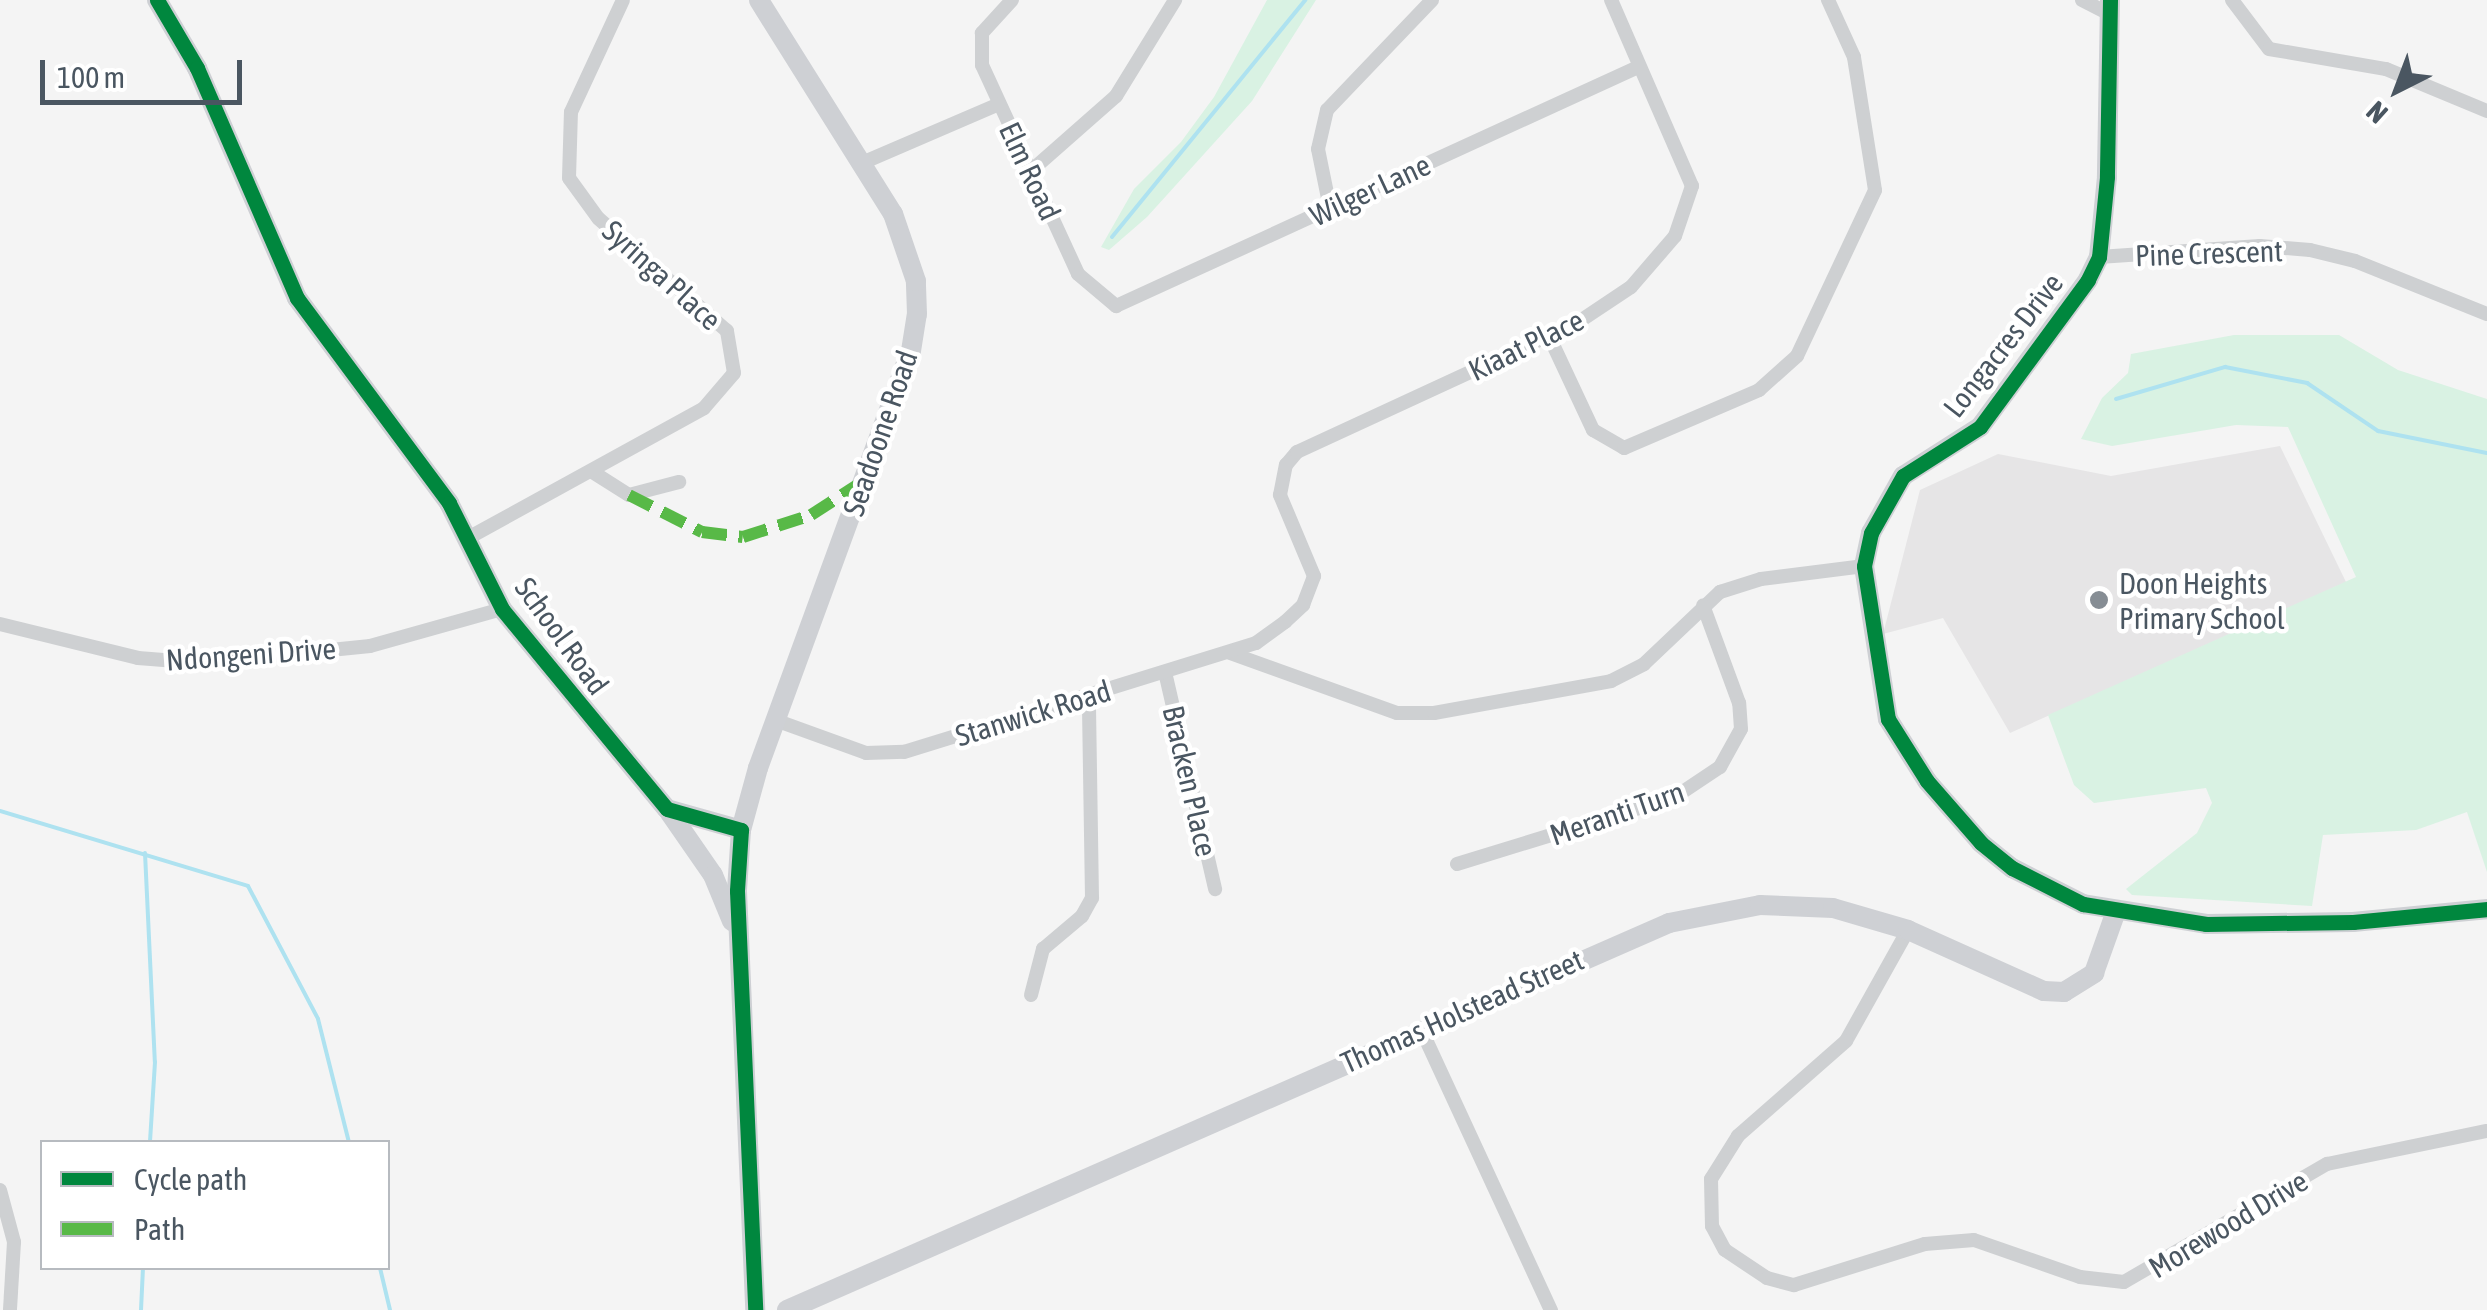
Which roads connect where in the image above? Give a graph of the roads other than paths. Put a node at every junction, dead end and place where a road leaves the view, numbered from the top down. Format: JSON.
{"nodes":[{"id":1,"x":157,"y":0,"type":"edge"},
{"id":2,"x":622,"y":0,"type":"edge"},
{"id":3,"x":758,"y":0,"type":"edge"},
{"id":4,"x":1012,"y":0,"type":"edge"},
{"id":5,"x":1176,"y":0,"type":"edge"},
{"id":6,"x":1432,"y":0,"type":"edge"},
{"id":7,"x":1611,"y":0,"type":"edge"},
{"id":8,"x":1828,"y":0,"type":"edge"},
{"id":9,"x":2082,"y":0,"type":"edge"},
{"id":10,"x":2232,"y":0,"type":"edge"},
{"id":11,"x":2108,"y":6,"type":"edge"},
{"id":12,"x":1638,"y":67,"type":"junction"},
{"id":13,"x":999,"y":104,"type":"junction"},
{"id":14,"x":2487,"y":111,"type":"edge"},
{"id":15,"x":862,"y":162,"type":"junction"},
{"id":16,"x":1032,"y":170,"type":"junction"},
{"id":17,"x":1330,"y":208,"type":"junction"},
{"id":18,"x":2099,"y":257,"type":"junction"},
{"id":19,"x":1102,"y":300,"type":"joint"},
{"id":20,"x":2487,"y":314,"type":"edge"},
{"id":21,"x":1549,"y":336,"type":"junction"},
{"id":22,"x":591,"y":471,"type":"junction"},
{"id":23,"x":679,"y":482,"type":"dead end"},
{"id":24,"x":468,"y":538,"type":"junction"},
{"id":25,"x":1864,"y":566,"type":"junction"},
{"id":26,"x":1703,"y":605,"type":"junction"},
{"id":27,"x":502,"y":609,"type":"junction"},
{"id":28,"x":1285,"y":622,"type":"joint"},
{"id":29,"x":0,"y":624,"type":"edge"},
{"id":30,"x":1229,"y":652,"type":"junction"},
{"id":31,"x":1165,"y":672,"type":"junction"},
{"id":32,"x":1089,"y":696,"type":"junction"},
{"id":33,"x":775,"y":720,"type":"junction"},
{"id":34,"x":667,"y":809,"type":"junction"},
{"id":35,"x":741,"y":830,"type":"junction"},
{"id":36,"x":1457,"y":864,"type":"dead end"},
{"id":37,"x":1214,"y":889,"type":"dead end"},
{"id":38,"x":2487,"y":909,"type":"edge"},
{"id":39,"x":2116,"y":914,"type":"junction"},
{"id":40,"x":1908,"y":930,"type":"junction"},
{"id":41,"x":738,"y":937,"type":"junction"},
{"id":42,"x":1031,"y":996,"type":"dead end"},
{"id":43,"x":1421,"y":1029,"type":"junction"},
{"id":44,"x":2487,"y":1132,"type":"edge"},
{"id":45,"x":0,"y":1190,"type":"edge"},
{"id":46,"x":10,"y":1310,"type":"edge"},
{"id":47,"x":755,"y":1310,"type":"edge"},
{"id":48,"x":787,"y":1310,"type":"edge"},
{"id":49,"x":1550,"y":1310,"type":"edge"}],
"edges":[{"from":1,"to":24,"type":"street","name":"School Road"},
{"from":2,"to":22,"type":"street","name":"Syringa Place"},
{"from":3,"to":15,"type":"street","name":"Seadoone Road"},
{"from":4,"to":13,"type":"street","name":"Elm Road"},
{"from":5,"to":16,"type":"street"},
{"from":6,"to":17,"type":"street"},
{"from":7,"to":12,"type":"street","name":"Kiaat Place"},
{"from":8,"to":21,"type":"street"},
{"from":9,"to":11,"type":"street"},
{"from":10,"to":14,"type":"street"},
{"from":11,"to":18,"type":"street","name":"Longacres Drive"},
{"from":12,"to":17,"type":"street","name":"Wilger Lane"},
{"from":12,"to":21,"type":"street","name":"Kiaat Place"},
{"from":13,"to":15,"type":"street"},
{"from":13,"to":16,"type":"street","name":"Elm Road"},
{"from":15,"to":33,"type":"street","name":"Seadoone Road"},
{"from":16,"to":19,"type":"street","name":"Elm Road"},
{"from":17,"to":19,"type":"street","name":"Wilger Lane"},
{"from":18,"to":20,"type":"street","name":"Pine Crescent"},
{"from":18,"to":25,"type":"street","name":"Longacres Drive"},
{"from":21,"to":28,"type":"street","name":"Kiaat Place"},
{"from":22,"to":23,"type":"street"},
{"from":22,"to":24,"type":"street","name":"Syringa Place"},
{"from":24,"to":27,"type":"street","name":"School Road"},
{"from":25,"to":26,"type":"street"},
{"from":25,"to":39,"type":"street","name":"Longacres Drive"},
{"from":26,"to":30,"type":"street"},
{"from":26,"to":36,"type":"street","name":"Meranti Turn"},
{"from":27,"to":29,"type":"street","name":"Ndongeni Drive"},
{"from":27,"to":34,"type":"street","name":"School Road"},
{"from":28,"to":30,"type":"street","name":"Stanwick Road"},
{"from":30,"to":31,"type":"street","name":"Stanwick Road"},
{"from":31,"to":32,"type":"street","name":"Stanwick Road"},
{"from":31,"to":37,"type":"street","name":"Bracken Place"},
{"from":32,"to":33,"type":"street","name":"Stanwick Road"},
{"from":32,"to":42,"type":"street"},
{"from":33,"to":35,"type":"street","name":"Seadoone Road"},
{"from":34,"to":35,"type":"street"},
{"from":34,"to":41,"type":"street","name":"School Road"},
{"from":35,"to":41,"type":"street"},
{"from":38,"to":39,"type":"street","name":"Longacres Drive"},
{"from":39,"to":40,"type":"street","name":"Thomas Holstead Street"},
{"from":40,"to":43,"type":"street","name":"Thomas Holstead Street"},
{"from":40,"to":44,"type":"street","name":"Morewood Drive"},
{"from":41,"to":47,"type":"street"},
{"from":43,"to":48,"type":"street","name":"Thomas Holstead Street"},
{"from":43,"to":49,"type":"street"},
{"from":45,"to":46,"type":"street"}]}
